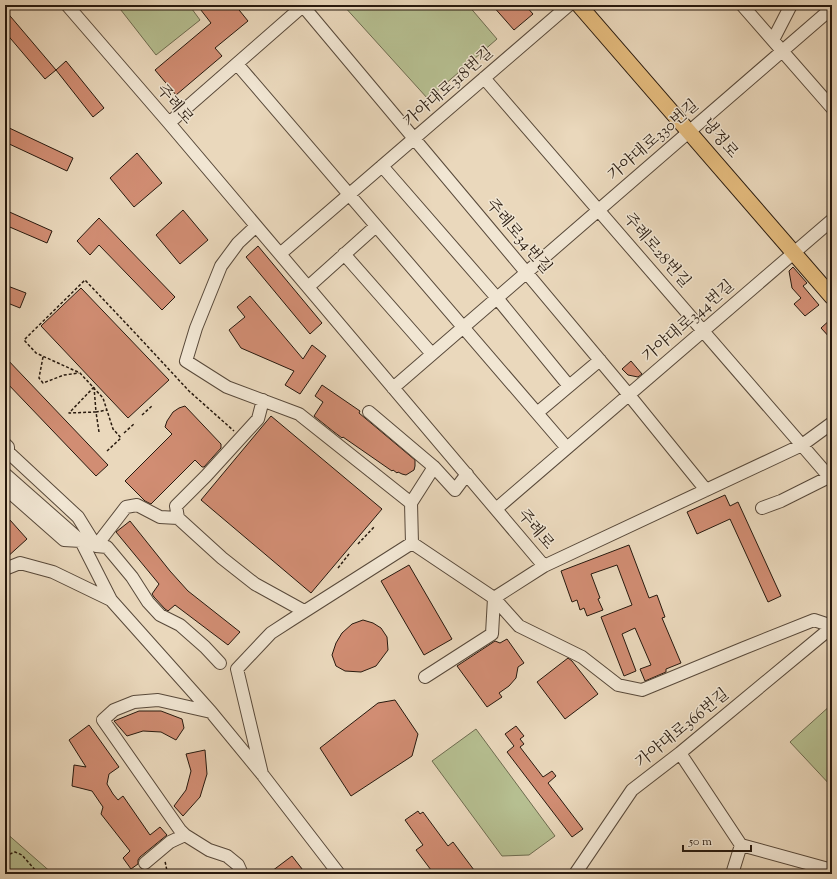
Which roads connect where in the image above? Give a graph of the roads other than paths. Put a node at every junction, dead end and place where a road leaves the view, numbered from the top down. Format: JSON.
{"nodes":[{"id":1,"x":67,"y":5,"type":"edge"},
{"id":2,"x":304,"y":5,"type":"edge"},
{"id":3,"x":569,"y":5,"type":"edge"},
{"id":4,"x":579,"y":5,"type":"edge"},
{"id":5,"x":742,"y":5,"type":"edge"},
{"id":6,"x":791,"y":5,"type":"edge"},
{"id":7,"x":832,"y":8,"type":"edge"},
{"id":8,"x":773,"y":40,"type":"junction"},
{"id":9,"x":782,"y":51,"type":"junction"},
{"id":10,"x":237,"y":64,"type":"junction"},
{"id":11,"x":484,"y":78,"type":"junction"},
{"id":12,"x":832,"y":108,"type":"edge"},
{"id":13,"x":169,"y":123,"type":"junction"},
{"id":14,"x":689,"y":132,"type":"junction"},
{"id":15,"x":414,"y":138,"type":"junction"},
{"id":16,"x":382,"y":166,"type":"junction"},
{"id":17,"x":350,"y":194,"type":"junction"},
{"id":18,"x":599,"y":210,"type":"junction"},
{"id":19,"x":832,"y":220,"type":"edge"},
{"id":20,"x":256,"y":226,"type":"junction"},
{"id":21,"x":376,"y":226,"type":"junction"},
{"id":22,"x":793,"y":253,"type":"junction"},
{"id":23,"x":280,"y":254,"type":"junction"},
{"id":24,"x":344,"y":254,"type":"junction"},
{"id":25,"x":526,"y":273,"type":"junction"},
{"id":26,"x":308,"y":287,"type":"junction"},
{"id":27,"x":832,"y":297,"type":"edge"},
{"id":28,"x":497,"y":298,"type":"junction"},
{"id":29,"x":463,"y":327,"type":"junction"},
{"id":30,"x":703,"y":331,"type":"junction"},
{"id":31,"x":432,"y":354,"type":"junction"},
{"id":32,"x":600,"y":360,"type":"junction"},
{"id":33,"x":569,"y":386,"type":"junction"},
{"id":34,"x":393,"y":388,"type":"junction"},
{"id":35,"x":629,"y":395,"type":"junction"},
{"id":36,"x":263,"y":400,"type":"junction"},
{"id":37,"x":369,"y":412,"type":"dead end"},
{"id":38,"x":537,"y":413,"type":"junction"},
{"id":39,"x":832,"y":423,"type":"edge"},
{"id":40,"x":5,"y":444,"type":"edge"},
{"id":41,"x":802,"y":445,"type":"junction"},
{"id":42,"x":567,"y":448,"type":"junction"},
{"id":43,"x":434,"y":467,"type":"junction"},
{"id":44,"x":5,"y":474,"type":"edge"},
{"id":45,"x":467,"y":474,"type":"junction"},
{"id":46,"x":831,"y":478,"type":"edge"},
{"id":47,"x":5,"y":488,"type":"edge"},
{"id":48,"x":706,"y":490,"type":"junction"},
{"id":49,"x":411,"y":503,"type":"junction"},
{"id":50,"x":762,"y":508,"type":"dead end"},
{"id":51,"x":496,"y":509,"type":"junction"},
{"id":52,"x":178,"y":518,"type":"junction"},
{"id":53,"x":81,"y":541,"type":"junction"},
{"id":54,"x":412,"y":543,"type":"junction"},
{"id":55,"x":96,"y":546,"type":"junction"},
{"id":56,"x":544,"y":566,"type":"junction"},
{"id":57,"x":5,"y":569,"type":"edge"},
{"id":58,"x":494,"y":598,"type":"junction"},
{"id":59,"x":111,"y":600,"type":"junction"},
{"id":60,"x":304,"y":612,"type":"junction"},
{"id":61,"x":832,"y":626,"type":"edge"},
{"id":62,"x":220,"y":663,"type":"dead end"},
{"id":63,"x":425,"y":677,"type":"dead end"},
{"id":64,"x":211,"y":712,"type":"junction"},
{"id":65,"x":680,"y":753,"type":"junction"},
{"id":66,"x":262,"y":774,"type":"junction"},
{"id":67,"x":185,"y":835,"type":"junction"},
{"id":68,"x":741,"y":845,"type":"junction"},
{"id":69,"x":145,"y":863,"type":"dead end"},
{"id":70,"x":832,"y":870,"type":"edge"},
{"id":71,"x":242,"y":874,"type":"edge"},
{"id":72,"x":339,"y":874,"type":"edge"},
{"id":73,"x":575,"y":874,"type":"edge"},
{"id":74,"x":732,"y":874,"type":"edge"}],
"edges":[{"from":1,"to":13,"type":"street","name":"주례로"},
{"from":2,"to":10,"type":"street"},
{"from":2,"to":15,"type":"street","name":"주례로34번길"},
{"from":3,"to":11,"type":"street","name":"가야대로318번길"},
{"from":4,"to":14,"type":"main road","name":"냉정로"},
{"from":5,"to":8,"type":"street"},
{"from":6,"to":8,"type":"street"},
{"from":7,"to":9,"type":"street","name":"가야대로330번길"},
{"from":8,"to":9,"type":"street"},
{"from":9,"to":12,"type":"street"},
{"from":9,"to":14,"type":"street","name":"가야대로330번길"},
{"from":10,"to":13,"type":"street"},
{"from":10,"to":17,"type":"street"},
{"from":11,"to":15,"type":"street","name":"가야대로318번길"},
{"from":11,"to":18,"type":"street","name":"주례로28번길"},
{"from":13,"to":20,"type":"street","name":"주례로"},
{"from":14,"to":18,"type":"street","name":"가야대로330번길"},
{"from":14,"to":22,"type":"main road","name":"냉정로"},
{"from":15,"to":16,"type":"street","name":"가야대로318번길"},
{"from":15,"to":25,"type":"street","name":"주례로34번길"},
{"from":16,"to":17,"type":"street","name":"가야대로318번길"},
{"from":16,"to":28,"type":"street"},
{"from":17,"to":21,"type":"street"},
{"from":17,"to":23,"type":"street","name":"가야대로318번길"},
{"from":18,"to":25,"type":"street","name":"가야대로330번길"},
{"from":18,"to":30,"type":"street","name":"주례로28번길"},
{"from":19,"to":22,"type":"street","name":"가야대로344번길"},
{"from":20,"to":23,"type":"street","name":"주례로"},
{"from":20,"to":36,"type":"street"},
{"from":21,"to":24,"type":"street"},
{"from":21,"to":29,"type":"street"},
{"from":22,"to":27,"type":"main road","name":"냉정로"},
{"from":22,"to":30,"type":"street","name":"가야대로344번길"},
{"from":23,"to":26,"type":"street","name":"주례로"},
{"from":24,"to":26,"type":"street"},
{"from":24,"to":31,"type":"street"},
{"from":25,"to":28,"type":"street","name":"가야대로330번길"},
{"from":25,"to":32,"type":"street","name":"주례로34번길"},
{"from":26,"to":34,"type":"street","name":"주례로"},
{"from":28,"to":29,"type":"street","name":"가야대로330번길"},
{"from":28,"to":33,"type":"street"},
{"from":29,"to":31,"type":"street","name":"가야대로330번길"},
{"from":29,"to":38,"type":"street"},
{"from":30,"to":35,"type":"street","name":"가야대로344번길"},
{"from":30,"to":41,"type":"street","name":"주례로28번길"},
{"from":31,"to":34,"type":"street","name":"가야대로330번길"},
{"from":32,"to":33,"type":"street"},
{"from":32,"to":35,"type":"street","name":"주례로34번길"},
{"from":33,"to":38,"type":"street"},
{"from":34,"to":45,"type":"street","name":"주례로"},
{"from":35,"to":42,"type":"street","name":"가야대로344번길"},
{"from":35,"to":48,"type":"street","name":"주례로34번길"},
{"from":36,"to":49,"type":"street"},
{"from":36,"to":52,"type":"street"},
{"from":37,"to":43,"type":"street"},
{"from":38,"to":42,"type":"street"},
{"from":39,"to":41,"type":"street","name":"주례로"},
{"from":40,"to":55,"type":"street"},
{"from":41,"to":46,"type":"street","name":"주례로28번길"},
{"from":41,"to":48,"type":"street","name":"주례로"},
{"from":42,"to":51,"type":"street","name":"가야대로344번길"},
{"from":43,"to":45,"type":"street"},
{"from":43,"to":49,"type":"street"},
{"from":44,"to":53,"type":"street"},
{"from":45,"to":51,"type":"street","name":"주례로"},
{"from":46,"to":50,"type":"street"},
{"from":47,"to":53,"type":"street"},
{"from":48,"to":56,"type":"street","name":"주례로"},
{"from":49,"to":54,"type":"street"},
{"from":51,"to":56,"type":"street","name":"주례로"},
{"from":52,"to":55,"type":"street"},
{"from":52,"to":60,"type":"street"},
{"from":53,"to":59,"type":"street"},
{"from":54,"to":58,"type":"street"},
{"from":54,"to":60,"type":"street"},
{"from":55,"to":62,"type":"street"},
{"from":56,"to":58,"type":"street"},
{"from":57,"to":59,"type":"street"},
{"from":58,"to":61,"type":"street"},
{"from":58,"to":63,"type":"street"},
{"from":59,"to":64,"type":"street"},
{"from":60,"to":66,"type":"street"},
{"from":61,"to":65,"type":"street","name":"가야대로366번길"},
{"from":64,"to":66,"type":"street"},
{"from":64,"to":67,"type":"street"},
{"from":65,"to":68,"type":"street"},
{"from":65,"to":73,"type":"street","name":"가야대로366번길"},
{"from":66,"to":72,"type":"street"},
{"from":67,"to":69,"type":"street"},
{"from":67,"to":71,"type":"street"},
{"from":68,"to":70,"type":"street"},
{"from":68,"to":74,"type":"street"}]}
